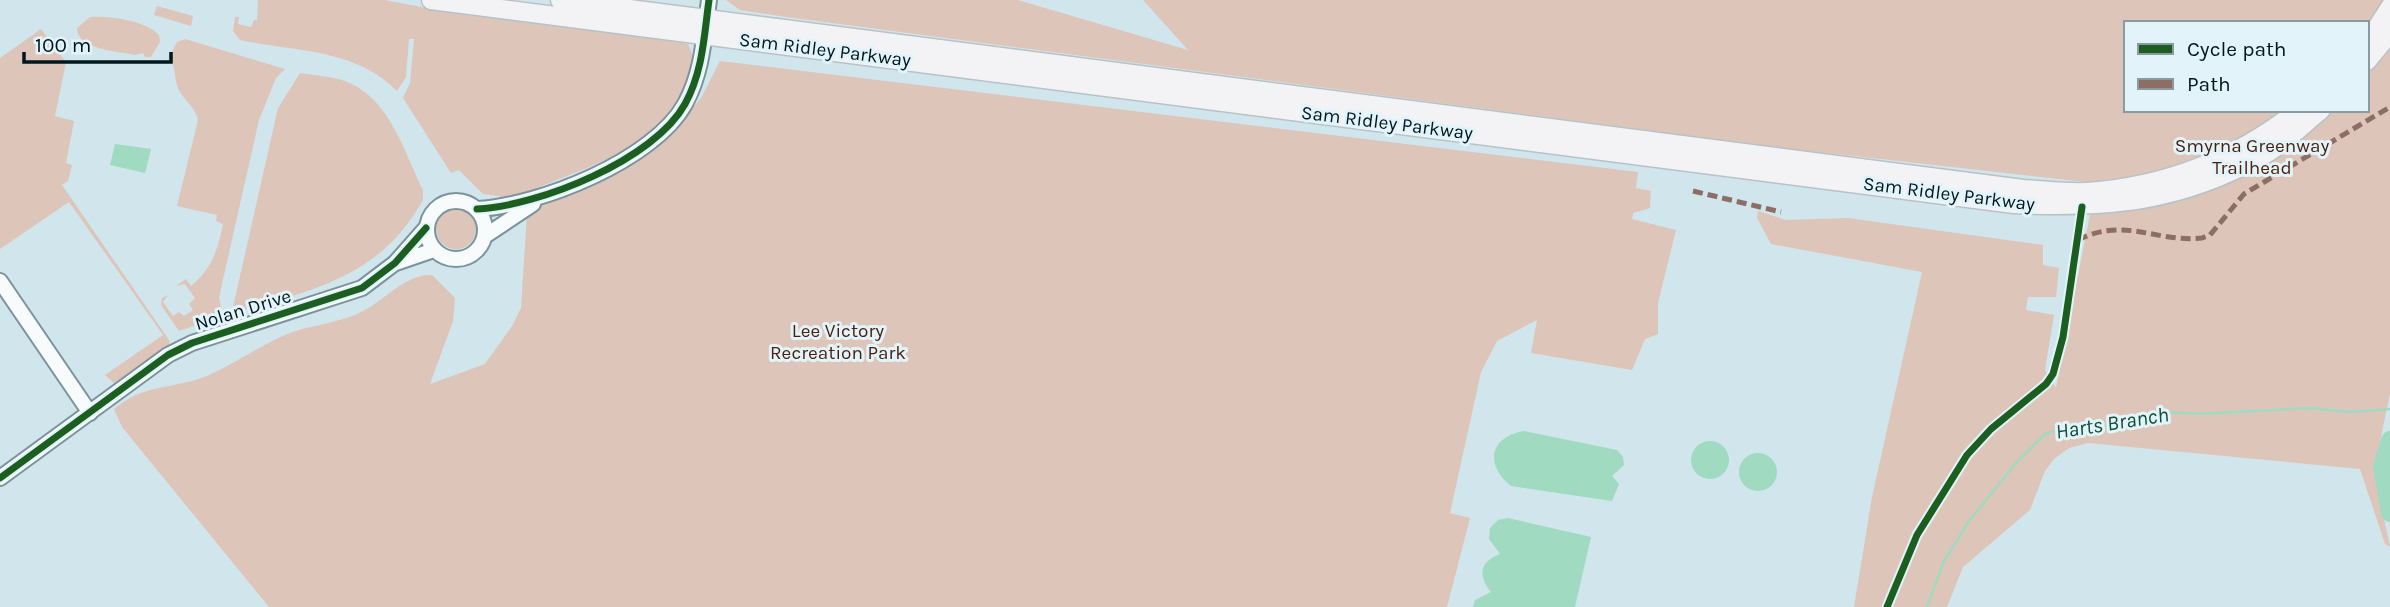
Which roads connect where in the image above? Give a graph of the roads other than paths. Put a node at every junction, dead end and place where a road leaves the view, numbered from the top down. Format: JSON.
{"nodes":[{"id":1,"x":431,"y":0,"type":"edge"},
{"id":2,"x":561,"y":0,"type":"edge"},
{"id":3,"x":709,"y":0,"type":"edge"},
{"id":4,"x":2390,"y":7,"type":"edge"},
{"id":5,"x":706,"y":27,"type":"junction"},
{"id":6,"x":2390,"y":33,"type":"edge"},
{"id":7,"x":2369,"y":40,"type":"edge"},
{"id":8,"x":2369,"y":59,"type":"edge"},
{"id":9,"x":2295,"y":112,"type":"edge"},
{"id":10,"x":2319,"y":112,"type":"edge"},
{"id":11,"x":544,"y":196,"type":"junction"},
{"id":12,"x":477,"y":209,"type":"junction"},
{"id":13,"x":426,"y":228,"type":"junction"},
{"id":14,"x":485,"y":236,"type":"junction"},
{"id":15,"x":434,"y":250,"type":"junction"},
{"id":16,"x":395,"y":263,"type":"junction"},
{"id":17,"x":0,"y":281,"type":"edge"},
{"id":18,"x":90,"y":413,"type":"junction"},
{"id":19,"x":0,"y":478,"type":"edge"}],
"edges":[{"from":1,"to":5,"type":"main road","name":"Sam Ridley Parkway"},
{"from":2,"to":5,"type":"main road","name":"Sam Ridley Parkway"},
{"from":3,"to":5,"type":"street"},
{"from":4,"to":7,"type":"main road"},
{"from":5,"to":9,"type":"main road","name":"Sam Ridley Parkway"},
{"from":5,"to":10,"type":"main road","name":"Sam Ridley Parkway"},
{"from":5,"to":11,"type":"street"},
{"from":6,"to":8,"type":"main road"},
{"from":11,"to":12,"type":"street"},
{"from":11,"to":14,"type":"street"},
{"from":12,"to":13,"type":"street"},
{"from":12,"to":14,"type":"street"},
{"from":13,"to":15,"type":"street"},
{"from":13,"to":16,"type":"street","name":"Nolan Drive"},
{"from":14,"to":15,"type":"street"},
{"from":15,"to":16,"type":"street","name":"Nolan Drive"},
{"from":16,"to":18,"type":"street","name":"Nolan Drive"},
{"from":17,"to":18,"type":"street"},
{"from":18,"to":19,"type":"street","name":"Nolan Drive"}]}
